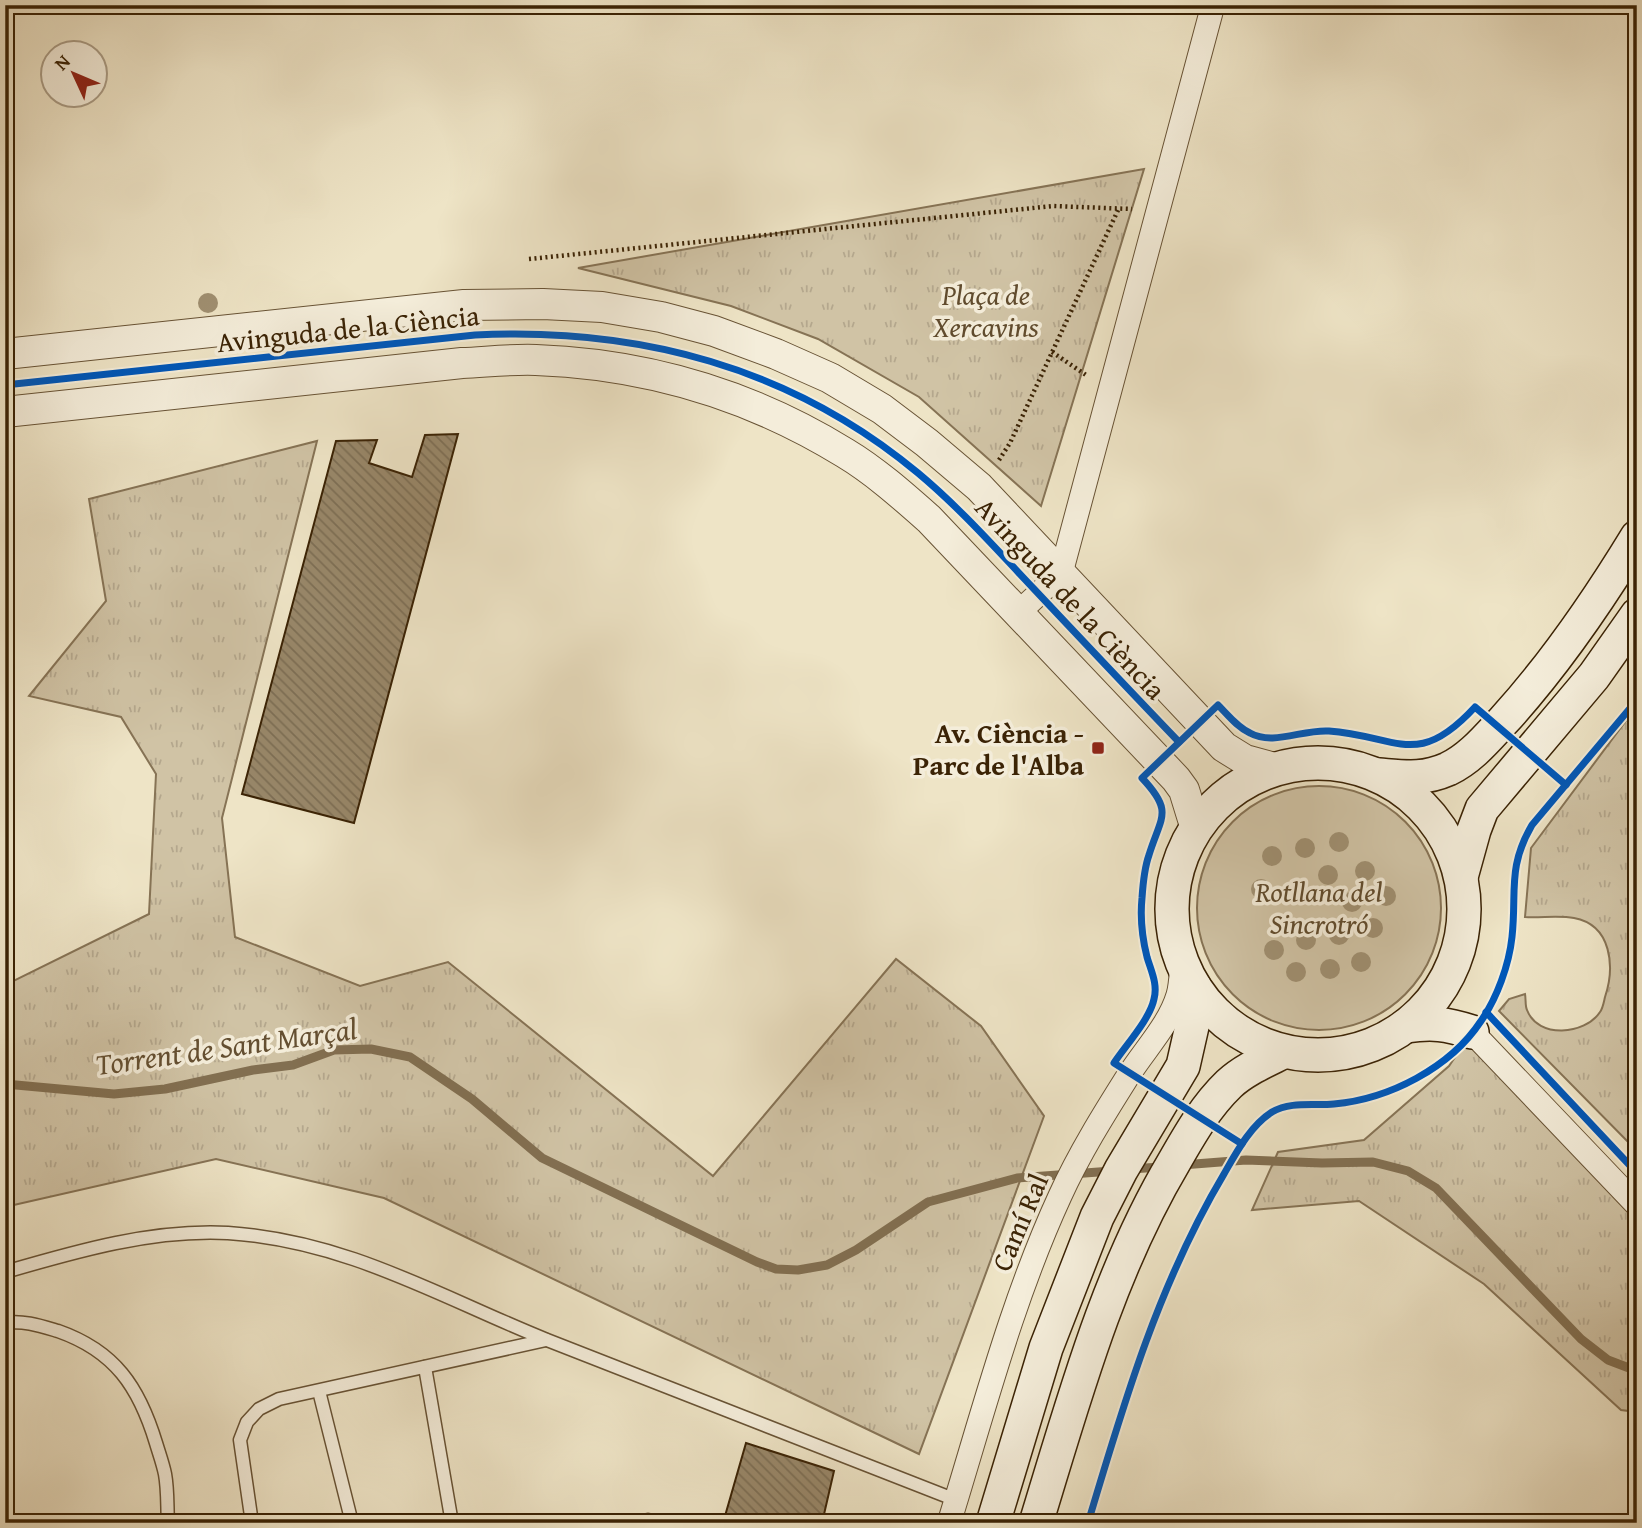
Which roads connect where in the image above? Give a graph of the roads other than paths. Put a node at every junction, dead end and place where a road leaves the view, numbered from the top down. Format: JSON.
{"nodes":[{"id":1,"x":1213,"y":5,"type":"edge"},
{"id":2,"x":5,"y":354,"type":"edge"},
{"id":3,"x":5,"y":412,"type":"edge"},
{"id":4,"x":1637,"y":537,"type":"edge"},
{"id":5,"x":1061,"y":573,"type":"junction"},
{"id":6,"x":1019,"y":612,"type":"junction"},
{"id":7,"x":1637,"y":615,"type":"edge"},
{"id":8,"x":1278,"y":769,"type":"junction"},
{"id":9,"x":1378,"y":775,"type":"junction"},
{"id":10,"x":1196,"y":829,"type":"junction"},
{"id":11,"x":1461,"y":877,"type":"junction"},
{"id":12,"x":1450,"y":973,"type":"junction"},
{"id":13,"x":1189,"y":976,"type":"junction"},
{"id":14,"x":1406,"y":1026,"type":"junction"},
{"id":15,"x":1472,"y":1032,"type":"junction"},
{"id":16,"x":1283,"y":1052,"type":"junction"},
{"id":17,"x":1637,"y":1205,"type":"edge"},
{"id":18,"x":5,"y":1272,"type":"edge"},
{"id":19,"x":5,"y":1323,"type":"edge"},
{"id":20,"x":546,"y":1340,"type":"junction"},
{"id":21,"x":425,"y":1367,"type":"junction"},
{"id":22,"x":319,"y":1391,"type":"junction"},
{"id":23,"x":956,"y":1500,"type":"junction"},
{"id":24,"x":168,"y":1523,"type":"edge"},
{"id":25,"x":252,"y":1523,"type":"edge"},
{"id":26,"x":352,"y":1523,"type":"edge"},
{"id":27,"x":452,"y":1523,"type":"edge"},
{"id":28,"x":949,"y":1523,"type":"edge"},
{"id":29,"x":993,"y":1523,"type":"edge"},
{"id":30,"x":1036,"y":1523,"type":"edge"}],
"edges":[{"from":1,"to":5,"type":"street"},
{"from":2,"to":5,"type":"street","name":"Avinguda de la Ciència"},
{"from":3,"to":6,"type":"street","name":"Avinguda de la Ciència"},
{"from":4,"to":9,"type":"main road"},
{"from":5,"to":6,"type":"street"},
{"from":5,"to":8,"type":"street","name":"Avinguda de la Ciència"},
{"from":6,"to":10,"type":"street","name":"Avinguda de la Ciència"},
{"from":7,"to":11,"type":"main road"},
{"from":8,"to":9,"type":"main road"},
{"from":8,"to":10,"type":"main road"},
{"from":9,"to":11,"type":"main road"},
{"from":10,"to":13,"type":"main road"},
{"from":11,"to":12,"type":"main road"},
{"from":12,"to":14,"type":"main road"},
{"from":12,"to":15,"type":"main road"},
{"from":13,"to":16,"type":"main road"},
{"from":13,"to":23,"type":"street","name":"Camí Ral"},
{"from":13,"to":29,"type":"main road"},
{"from":14,"to":15,"type":"main road"},
{"from":14,"to":16,"type":"main road"},
{"from":15,"to":17,"type":"street"},
{"from":16,"to":30,"type":"main road"},
{"from":18,"to":20,"type":"lane"},
{"from":19,"to":24,"type":"lane"},
{"from":20,"to":21,"type":"lane"},
{"from":20,"to":23,"type":"lane"},
{"from":21,"to":22,"type":"lane"},
{"from":21,"to":27,"type":"lane"},
{"from":22,"to":25,"type":"lane"},
{"from":22,"to":26,"type":"lane"},
{"from":23,"to":28,"type":"street","name":"Camí Ral"}]}
